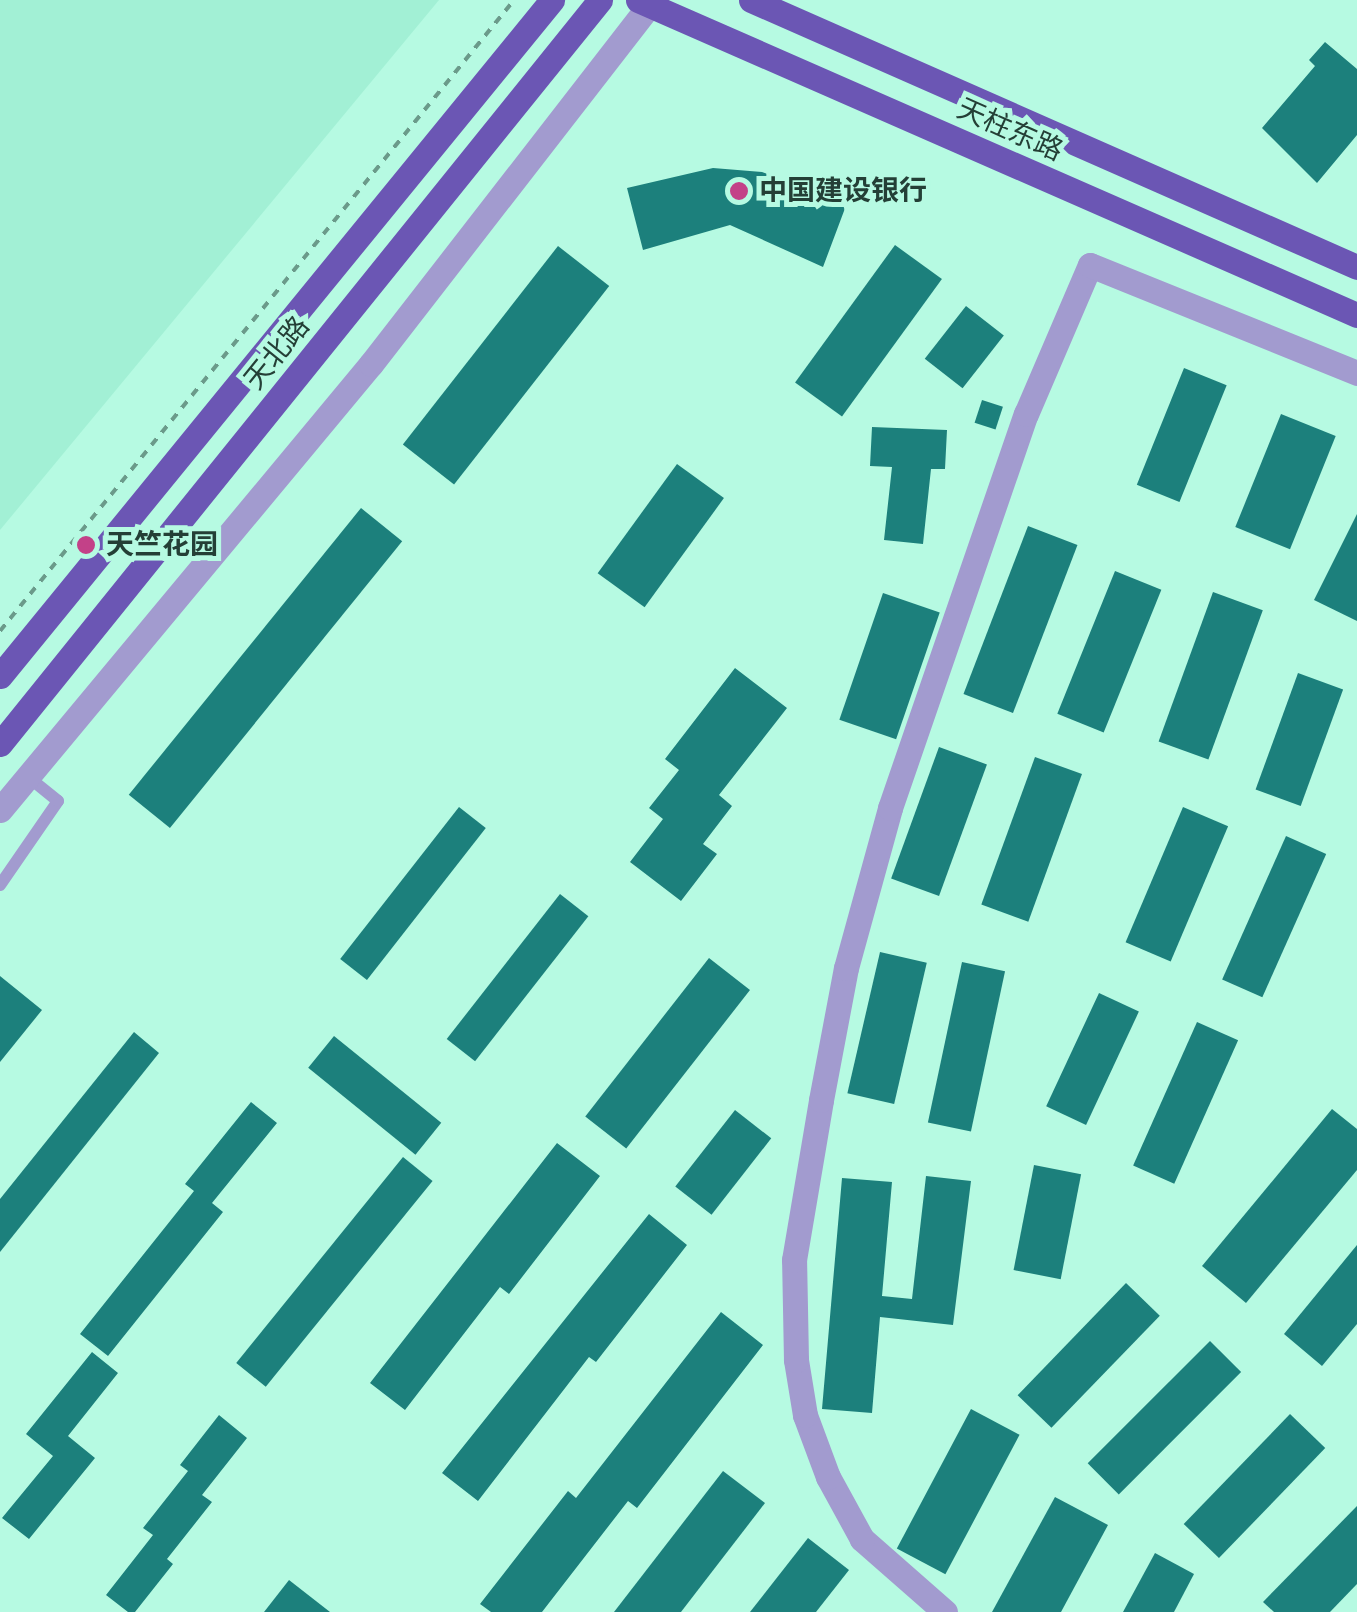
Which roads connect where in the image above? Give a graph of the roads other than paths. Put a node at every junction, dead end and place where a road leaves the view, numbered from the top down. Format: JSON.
{"nodes":[{"id":1,"x":552,"y":0,"type":"edge"},
{"id":2,"x":600,"y":0,"type":"edge"},
{"id":3,"x":751,"y":0,"type":"edge"},
{"id":4,"x":647,"y":2,"type":"edge"},
{"id":5,"x":1357,"y":266,"type":"edge"},
{"id":6,"x":1357,"y":315,"type":"edge"},
{"id":7,"x":1357,"y":373,"type":"edge"},
{"id":8,"x":0,"y":676,"type":"edge"},
{"id":9,"x":0,"y":744,"type":"edge"},
{"id":10,"x":28,"y":778,"type":"junction"},
{"id":11,"x":0,"y":810,"type":"edge"},
{"id":12,"x":0,"y":885,"type":"edge"},
{"id":13,"x":945,"y":1612,"type":"edge"}],
"edges":[{"from":1,"to":8,"type":"main road","name":"天北路"},
{"from":2,"to":9,"type":"main road","name":"天北路"},
{"from":3,"to":5,"type":"main road","name":"天柱东路"},
{"from":4,"to":6,"type":"main road","name":"天柱东路"},
{"from":4,"to":10,"type":"street"},
{"from":7,"to":13,"type":"street"},
{"from":10,"to":11,"type":"street"},
{"from":10,"to":12,"type":"lane"}]}
